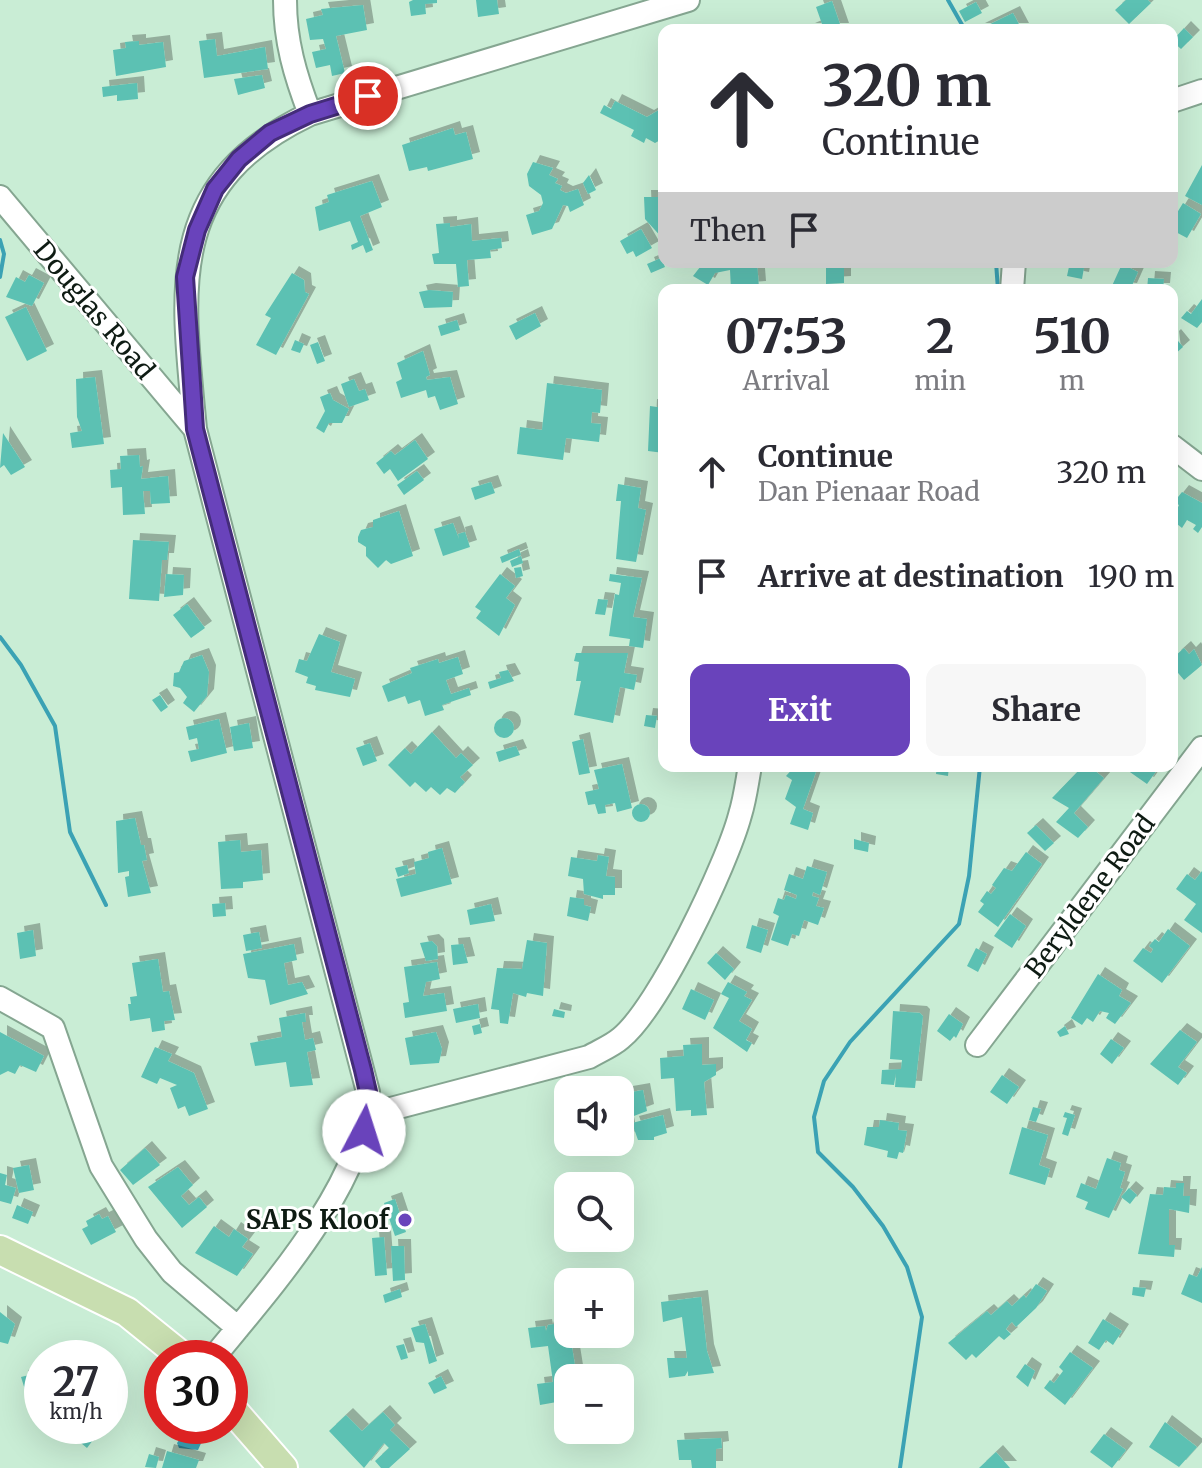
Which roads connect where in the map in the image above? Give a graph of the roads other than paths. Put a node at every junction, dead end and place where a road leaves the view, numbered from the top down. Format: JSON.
{"nodes":[{"id":1,"x":285,"y":0,"type":"edge"},
{"id":2,"x":688,"y":0,"type":"edge"},
{"id":3,"x":1202,"y":91,"type":"edge"},
{"id":4,"x":1178,"y":99,"type":"edge"},
{"id":5,"x":310,"y":114,"type":"junction"},
{"id":6,"x":0,"y":197,"type":"edge"},
{"id":7,"x":195,"y":429,"type":"junction"},
{"id":8,"x":1178,"y":451,"type":"edge"},
{"id":9,"x":1202,"y":469,"type":"edge"},
{"id":10,"x":1202,"y":748,"type":"edge"},
{"id":11,"x":749,"y":772,"type":"edge"},
{"id":12,"x":0,"y":998,"type":"edge"},
{"id":13,"x":977,"y":1045,"type":"dead end"},
{"id":14,"x":368,"y":1115,"type":"junction"},
{"id":15,"x":0,"y":1250,"type":"edge"},
{"id":16,"x":238,"y":1328,"type":"junction"},
{"id":17,"x":162,"y":1340,"type":"edge"},
{"id":18,"x":228,"y":1340,"type":"edge"},
{"id":19,"x":248,"y":1428,"type":"edge"},
{"id":20,"x":283,"y":1468,"type":"edge"}],
"edges":[{"from":1,"to":5,"type":"street"},
{"from":2,"to":5,"type":"street"},
{"from":3,"to":4,"type":"street"},
{"from":5,"to":7,"type":"street"},
{"from":6,"to":7,"type":"street","name":"Douglas Road"},
{"from":7,"to":14,"type":"street","name":"Douglas Road"},
{"from":8,"to":9,"type":"street"},
{"from":10,"to":13,"type":"street","name":"Beryldene Road"},
{"from":11,"to":14,"type":"street"},
{"from":12,"to":16,"type":"street"},
{"from":14,"to":16,"type":"street","name":"Douglas Road"},
{"from":15,"to":17,"type":"main road"},
{"from":16,"to":18,"type":"street","name":"Douglas Road"},
{"from":19,"to":20,"type":"main road"}]}
